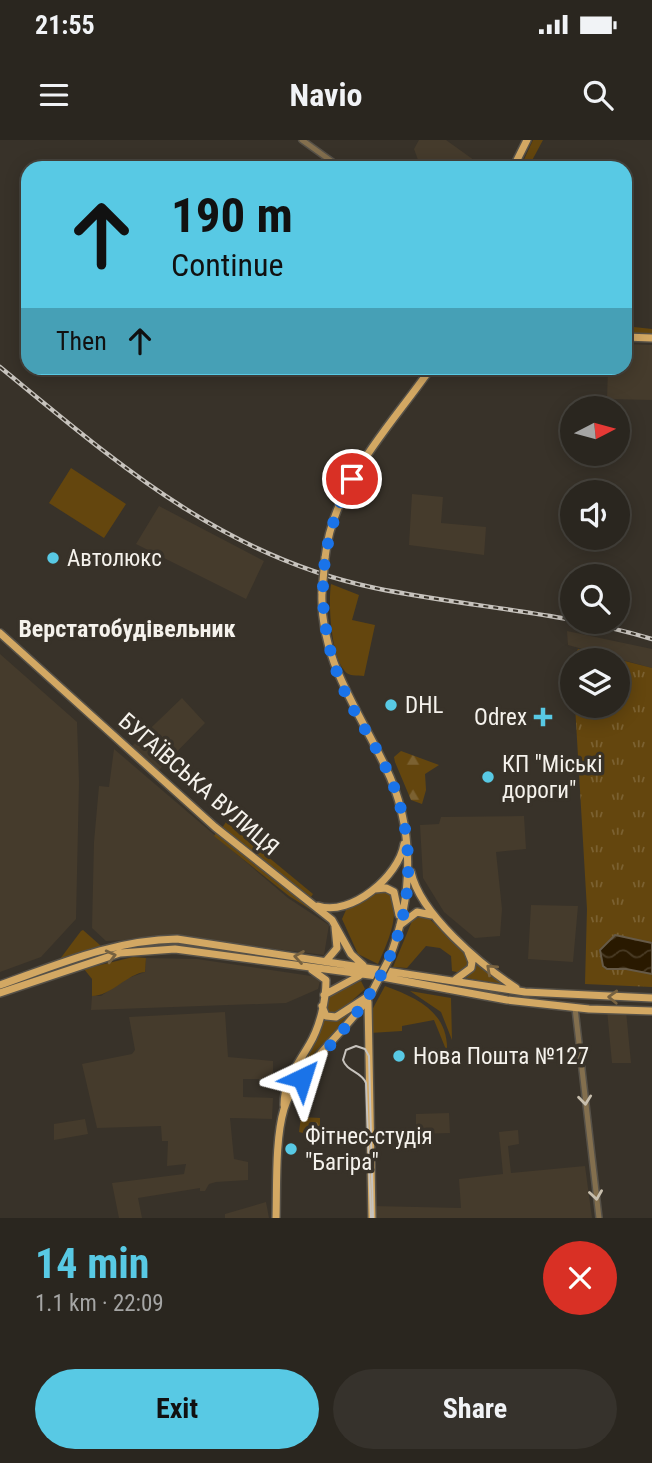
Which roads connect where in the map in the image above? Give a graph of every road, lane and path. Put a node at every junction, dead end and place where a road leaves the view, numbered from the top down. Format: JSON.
{"nodes":[{"id":1,"x":302,"y":140,"type":"edge"},
{"id":2,"x":527,"y":140,"type":"edge"},
{"id":3,"x":331,"y":161,"type":"edge"},
{"id":4,"x":516,"y":161,"type":"edge"},
{"id":5,"x":632,"y":337,"type":"edge"},
{"id":6,"x":652,"y":338,"type":"edge"},
{"id":7,"x":426,"y":375,"type":"edge"},
{"id":8,"x":0,"y":633,"type":"edge"},
{"id":9,"x":405,"y":833,"type":"junction"},
{"id":10,"x":408,"y":858,"type":"junction"},
{"id":11,"x":371,"y":890,"type":"junction"},
{"id":12,"x":310,"y":903,"type":"junction"},
{"id":13,"x":349,"y":904,"type":"junction"},
{"id":14,"x":436,"y":918,"type":"junction"},
{"id":15,"x":331,"y":920,"type":"junction"},
{"id":16,"x":399,"y":927,"type":"junction"},
{"id":17,"x":341,"y":932,"type":"junction"},
{"id":18,"x":464,"y":945,"type":"junction"},
{"id":19,"x":326,"y":961,"type":"junction"},
{"id":20,"x":307,"y":968,"type":"junction"},
{"id":21,"x":368,"y":971,"type":"junction"},
{"id":22,"x":452,"y":980,"type":"junction"},
{"id":23,"x":0,"y":985,"type":"edge"},
{"id":24,"x":519,"y":990,"type":"junction"},
{"id":25,"x":0,"y":993,"type":"edge"},
{"id":26,"x":371,"y":993,"type":"junction"},
{"id":27,"x":323,"y":995,"type":"junction"},
{"id":28,"x":652,"y":998,"type":"edge"},
{"id":29,"x":322,"y":1006,"type":"junction"},
{"id":30,"x":575,"y":1008,"type":"junction"},
{"id":31,"x":652,"y":1011,"type":"edge"},
{"id":32,"x":284,"y":1110,"type":"junction"},
{"id":33,"x":276,"y":1218,"type":"edge"},
{"id":34,"x":372,"y":1218,"type":"edge"},
{"id":35,"x":599,"y":1218,"type":"edge"}],
"edges":[{"from":1,"to":3,"type":"street"},
{"from":2,"to":4,"type":"main road"},
{"from":5,"to":6,"type":"main road"},
{"from":7,"to":9,"type":"main road","bridge":true},
{"from":8,"to":12,"type":"main road","name":"БУГАЇВСЬКА ВУЛИЦЯ"},
{"from":9,"to":10,"type":"main road"},
{"from":9,"to":11,"type":"main road"},
{"from":10,"to":14,"type":"main road"},
{"from":10,"to":16,"type":"main road"},
{"from":11,"to":13,"type":"main road"},
{"from":11,"to":16,"type":"main road"},
{"from":12,"to":13,"type":"main road"},
{"from":12,"to":15,"type":"main road","name":"БУГАЇВСЬКА ВУЛИЦЯ"},
{"from":13,"to":17,"type":"main road"},
{"from":14,"to":16,"type":"main road"},
{"from":14,"to":18,"type":"main road"},
{"from":15,"to":17,"type":"main road","name":"БУГАЇВСЬКА ВУЛИЦЯ"},
{"from":15,"to":19,"type":"main road"},
{"from":16,"to":26,"type":"main road","bridge":true},
{"from":17,"to":21,"type":"main road","name":"БУГАЇВСЬКА ВУЛИЦЯ"},
{"from":18,"to":22,"type":"main road"},
{"from":24,"to":18,"type":"main road","one_way":true},
{"from":19,"to":21,"type":"main road"},
{"from":19,"to":23,"type":"main road","one_way":true},
{"from":20,"to":21,"type":"main road"},
{"from":25,"to":20,"type":"main road","one_way":true},
{"from":20,"to":27,"type":"main road"},
{"from":21,"to":22,"type":"main road"},
{"from":21,"to":27,"type":"main road"},
{"from":21,"to":30,"type":"main road"},
{"from":22,"to":24,"type":"main road"},
{"from":28,"to":24,"type":"main road","one_way":true},
{"from":26,"to":29,"type":"main road"},
{"from":26,"to":32,"type":"main road"},
{"from":26,"to":34,"type":"main road"},
{"from":27,"to":29,"type":"main road"},
{"from":29,"to":32,"type":"main road"},
{"from":30,"to":31,"type":"main road"},
{"from":30,"to":35,"type":"street","one_way":true},
{"from":32,"to":33,"type":"main road"}]}
